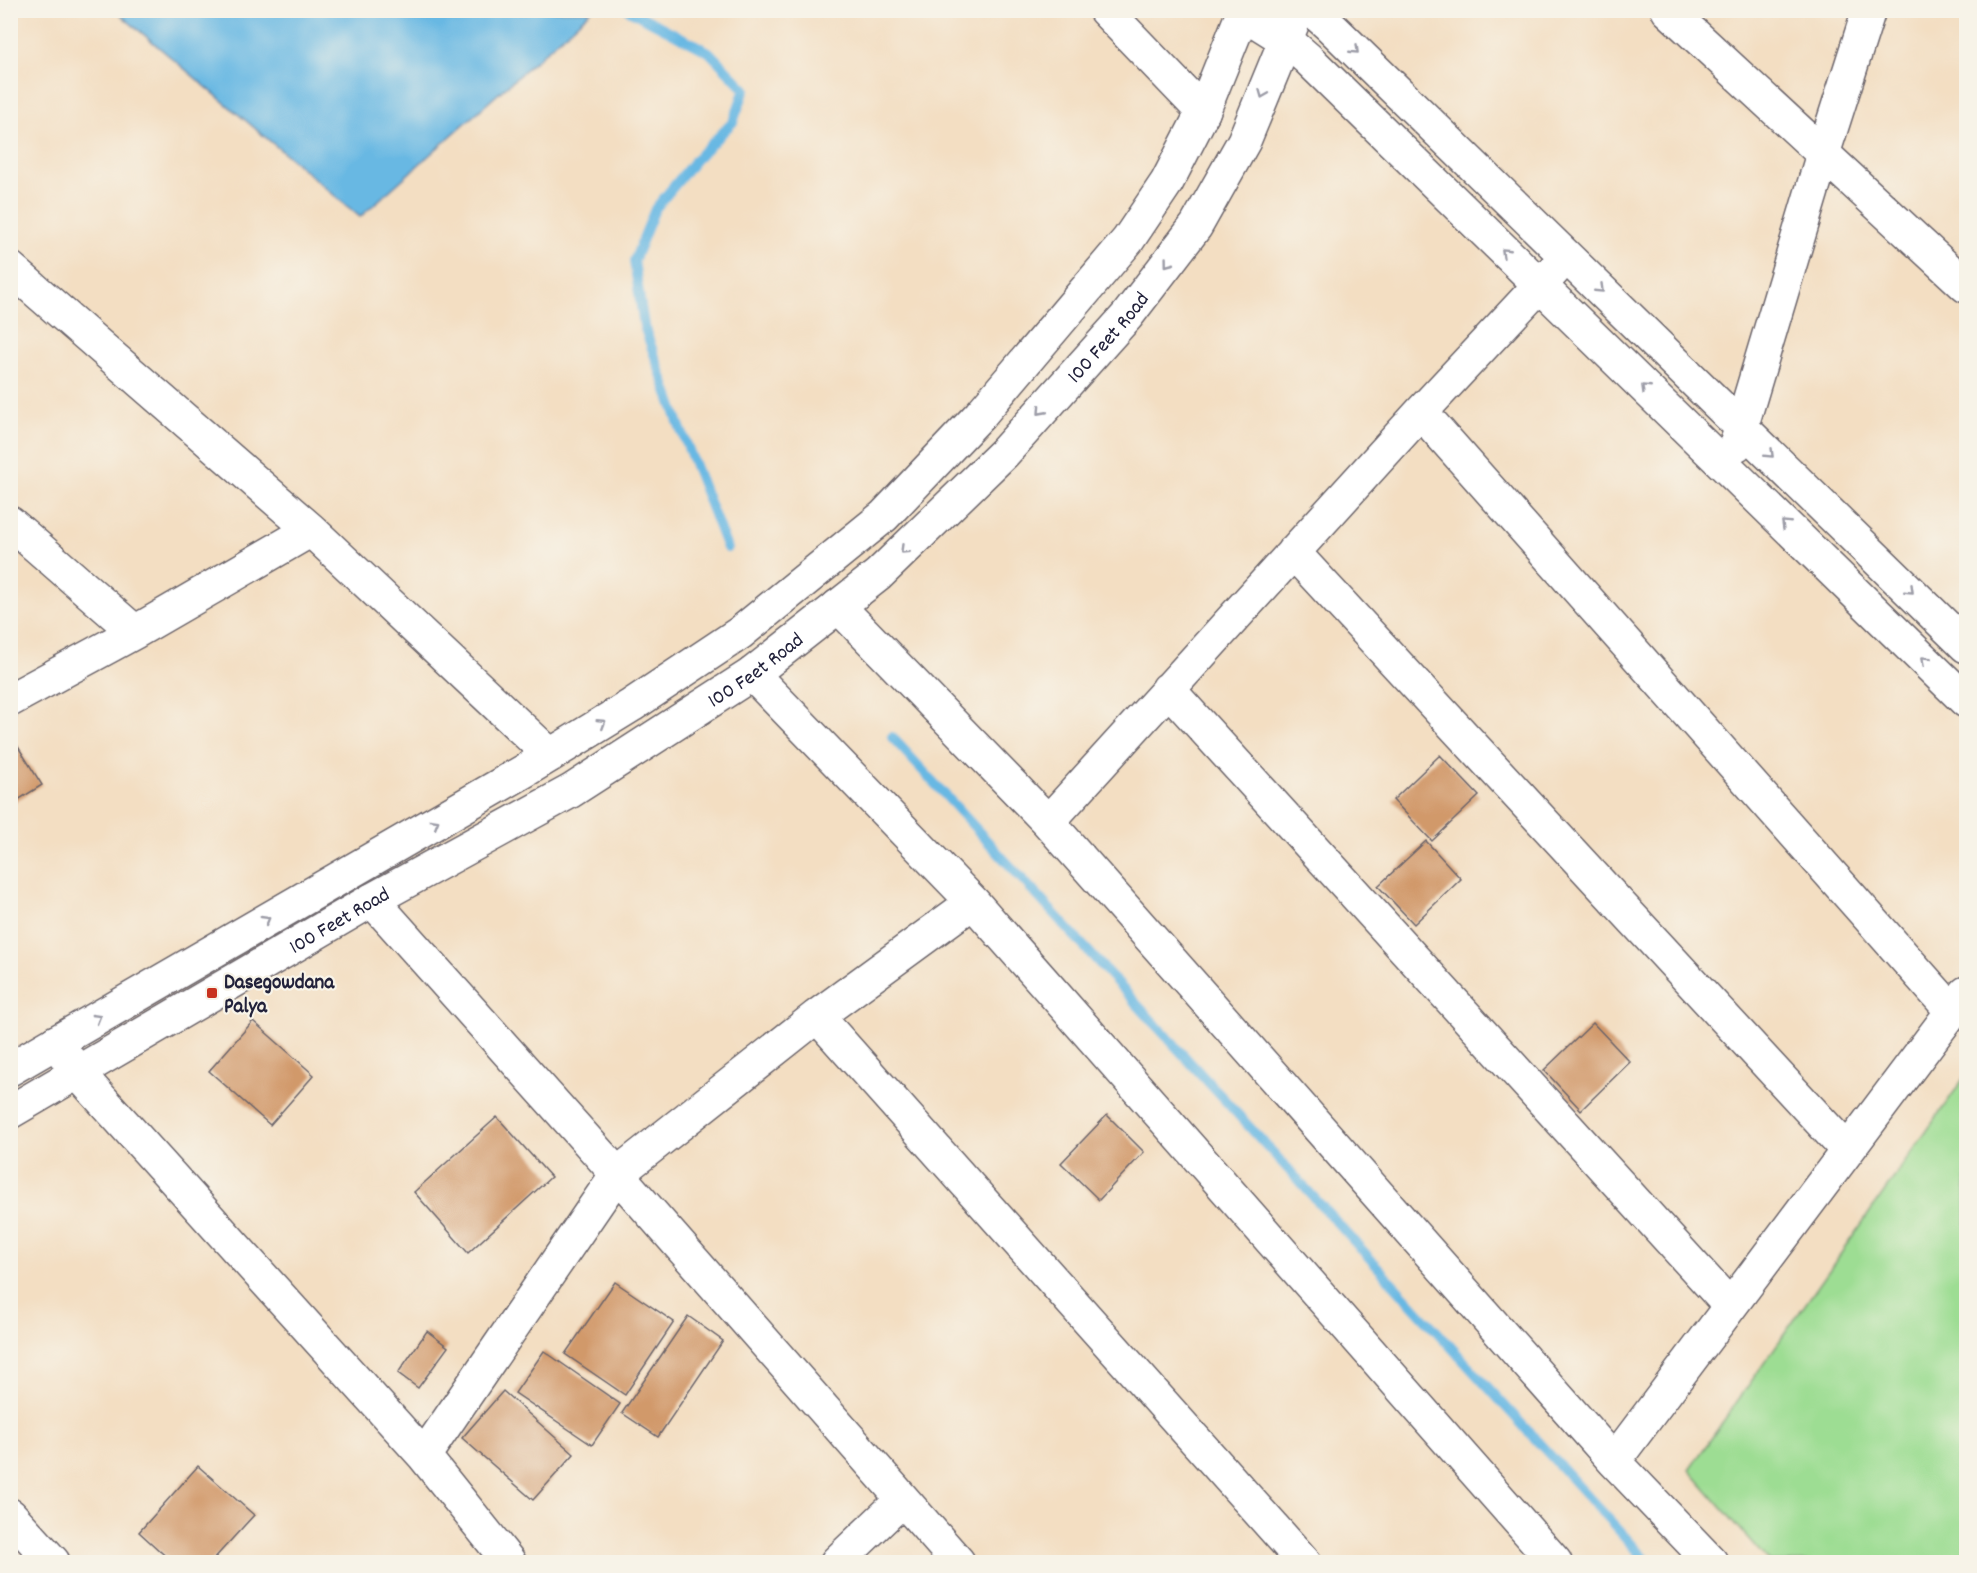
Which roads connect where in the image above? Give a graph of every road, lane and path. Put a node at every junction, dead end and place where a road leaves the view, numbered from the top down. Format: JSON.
{"nodes":[{"id":1,"x":1105,"y":10,"type":"edge"},
{"id":2,"x":1312,"y":10,"type":"edge"},
{"id":3,"x":1668,"y":10,"type":"edge"},
{"id":4,"x":1869,"y":10,"type":"edge"},
{"id":5,"x":1244,"y":12,"type":"edge"},
{"id":6,"x":1292,"y":25,"type":"edge"},
{"id":7,"x":1203,"y":112,"type":"junction"},
{"id":8,"x":1823,"y":154,"type":"junction"},
{"id":9,"x":1566,"y":256,"type":"junction"},
{"id":10,"x":10,"y":268,"type":"edge"},
{"id":11,"x":1540,"y":286,"type":"junction"},
{"id":12,"x":1966,"y":286,"type":"edge"},
{"id":13,"x":1421,"y":412,"type":"junction"},
{"id":14,"x":1742,"y":427,"type":"junction"},
{"id":15,"x":1728,"y":469,"type":"junction"},
{"id":16,"x":10,"y":523,"type":"edge"},
{"id":17,"x":311,"y":530,"type":"junction"},
{"id":18,"x":1293,"y":552,"type":"junction"},
{"id":19,"x":838,"y":606,"type":"junction"},
{"id":20,"x":135,"y":632,"type":"junction"},
{"id":21,"x":1966,"y":646,"type":"edge"},
{"id":22,"x":752,"y":674,"type":"junction"},
{"id":23,"x":1168,"y":689,"type":"junction"},
{"id":24,"x":10,"y":700,"type":"edge"},
{"id":25,"x":1966,"y":701,"type":"edge"},
{"id":26,"x":550,"y":755,"type":"junction"},
{"id":27,"x":1048,"y":822,"type":"junction"},
{"id":28,"x":372,"y":900,"type":"junction"},
{"id":29,"x":973,"y":902,"type":"junction"},
{"id":30,"x":1959,"y":1002,"type":"edge"},
{"id":31,"x":818,"y":1016,"type":"junction"},
{"id":32,"x":56,"y":1042,"type":"junction"},
{"id":33,"x":10,"y":1069,"type":"edge"},
{"id":34,"x":77,"y":1072,"type":"junction"},
{"id":35,"x":10,"y":1112,"type":"edge"},
{"id":36,"x":1847,"y":1150,"type":"junction"},
{"id":37,"x":617,"y":1174,"type":"junction"},
{"id":38,"x":1730,"y":1306,"type":"junction"},
{"id":39,"x":424,"y":1456,"type":"junction"},
{"id":40,"x":1614,"y":1461,"type":"junction"},
{"id":41,"x":902,"y":1500,"type":"junction"},
{"id":42,"x":10,"y":1515,"type":"edge"},
{"id":43,"x":53,"y":1563,"type":"edge"},
{"id":44,"x":509,"y":1563,"type":"edge"},
{"id":45,"x":837,"y":1563,"type":"edge"},
{"id":46,"x":958,"y":1563,"type":"edge"},
{"id":47,"x":1304,"y":1563,"type":"edge"},
{"id":48,"x":1555,"y":1563,"type":"edge"},
{"id":49,"x":1711,"y":1563,"type":"edge"}],
"edges":[{"from":1,"to":7,"type":"street"},
{"from":2,"to":9,"type":"street","one_way":true},
{"from":3,"to":8,"type":"street"},
{"from":4,"to":8,"type":"street"},
{"from":5,"to":6,"type":"street"},
{"from":5,"to":7,"type":"street","name":"100 Feet Road"},
{"from":11,"to":6,"type":"street","one_way":true},
{"from":6,"to":19,"type":"street","name":"100 Feet Road","one_way":true},
{"from":26,"to":7,"type":"street","name":"100 Feet Road","one_way":true},
{"from":8,"to":12,"type":"street"},
{"from":8,"to":14,"type":"street"},
{"from":9,"to":11,"type":"street"},
{"from":9,"to":14,"type":"street","one_way":true},
{"from":10,"to":17,"type":"street"},
{"from":11,"to":13,"type":"street"},
{"from":15,"to":11,"type":"street","one_way":true},
{"from":13,"to":18,"type":"street"},
{"from":13,"to":30,"type":"street"},
{"from":14,"to":15,"type":"street"},
{"from":14,"to":21,"type":"street","one_way":true},
{"from":25,"to":15,"type":"street","one_way":true},
{"from":16,"to":20,"type":"street"},
{"from":17,"to":20,"type":"street"},
{"from":17,"to":26,"type":"street"},
{"from":18,"to":23,"type":"street"},
{"from":18,"to":36,"type":"street"},
{"from":19,"to":22,"type":"street","name":"100 Feet Road"},
{"from":19,"to":27,"type":"street"},
{"from":20,"to":24,"type":"street"},
{"from":22,"to":28,"type":"street","name":"100 Feet Road"},
{"from":22,"to":29,"type":"street"},
{"from":23,"to":27,"type":"street"},
{"from":23,"to":38,"type":"street"},
{"from":32,"to":26,"type":"street","name":"100 Feet Road","one_way":true},
{"from":27,"to":40,"type":"street"},
{"from":28,"to":34,"type":"street","name":"100 Feet Road"},
{"from":28,"to":37,"type":"street"},
{"from":29,"to":31,"type":"street"},
{"from":29,"to":48,"type":"street"},
{"from":30,"to":36,"type":"street"},
{"from":31,"to":37,"type":"street"},
{"from":31,"to":47,"type":"street"},
{"from":32,"to":33,"type":"street","name":"100 Feet Road"},
{"from":32,"to":34,"type":"street"},
{"from":34,"to":35,"type":"street","name":"100 Feet Road"},
{"from":34,"to":39,"type":"street"},
{"from":36,"to":38,"type":"street"},
{"from":37,"to":39,"type":"street"},
{"from":37,"to":41,"type":"street"},
{"from":38,"to":40,"type":"street"},
{"from":39,"to":44,"type":"street"},
{"from":40,"to":49,"type":"street"},
{"from":41,"to":45,"type":"street"},
{"from":41,"to":46,"type":"street"},
{"from":42,"to":43,"type":"street"}]}
